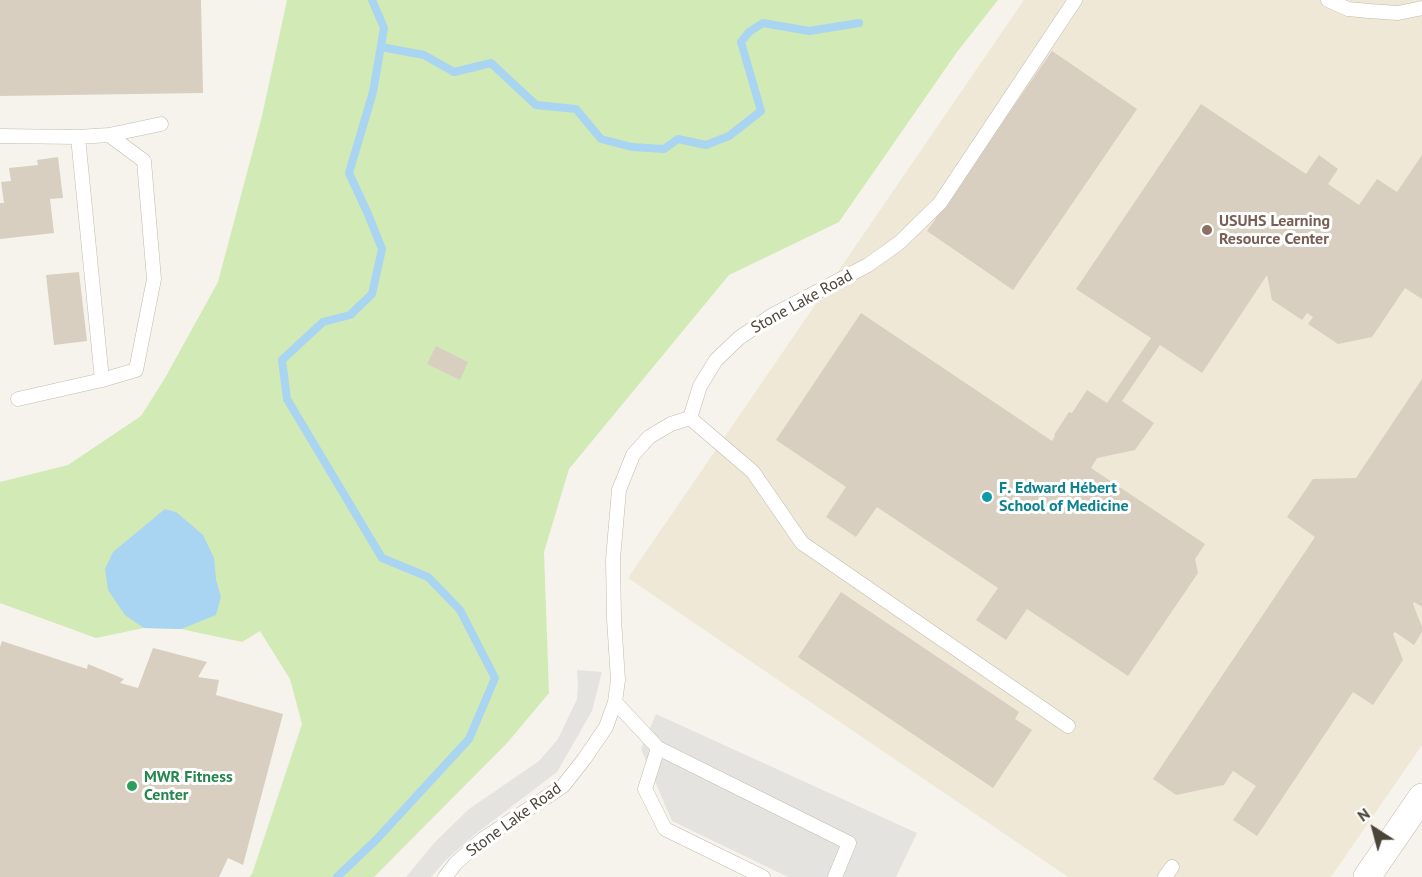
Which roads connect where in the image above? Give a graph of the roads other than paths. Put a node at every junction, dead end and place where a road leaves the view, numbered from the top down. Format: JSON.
{"nodes":[{"id":1,"x":1075,"y":0,"type":"edge"},
{"id":2,"x":1328,"y":0,"type":"edge"},
{"id":3,"x":1422,"y":9,"type":"edge"},
{"id":4,"x":161,"y":124,"type":"dead end"},
{"id":5,"x":109,"y":135,"type":"junction"},
{"id":6,"x":0,"y":136,"type":"edge"},
{"id":7,"x":78,"y":137,"type":"junction"},
{"id":8,"x":102,"y":380,"type":"junction"},
{"id":9,"x":18,"y":399,"type":"dead end"},
{"id":10,"x":690,"y":418,"type":"junction"},
{"id":11,"x":615,"y":702,"type":"junction"},
{"id":12,"x":1068,"y":726,"type":"dead end"},
{"id":13,"x":658,"y":748,"type":"junction"},
{"id":14,"x":1422,"y":796,"type":"edge"},
{"id":15,"x":445,"y":877,"type":"edge"},
{"id":16,"x":764,"y":877,"type":"edge"},
{"id":17,"x":835,"y":877,"type":"edge"},
{"id":18,"x":1367,"y":877,"type":"edge"}],
"edges":[{"from":1,"to":10,"type":"lane","name":"Stone Lake Road"},
{"from":2,"to":3,"type":"lane"},
{"from":4,"to":5,"type":"lane"},
{"from":5,"to":7,"type":"lane"},
{"from":5,"to":8,"type":"lane"},
{"from":6,"to":7,"type":"lane"},
{"from":7,"to":8,"type":"lane"},
{"from":8,"to":9,"type":"lane"},
{"from":10,"to":11,"type":"lane","name":"Stone Lake Road"},
{"from":10,"to":12,"type":"lane"},
{"from":11,"to":13,"type":"lane"},
{"from":11,"to":15,"type":"lane","name":"Stone Lake Road"},
{"from":13,"to":16,"type":"lane"},
{"from":13,"to":17,"type":"lane"},
{"from":14,"to":18,"type":"street"}]}
